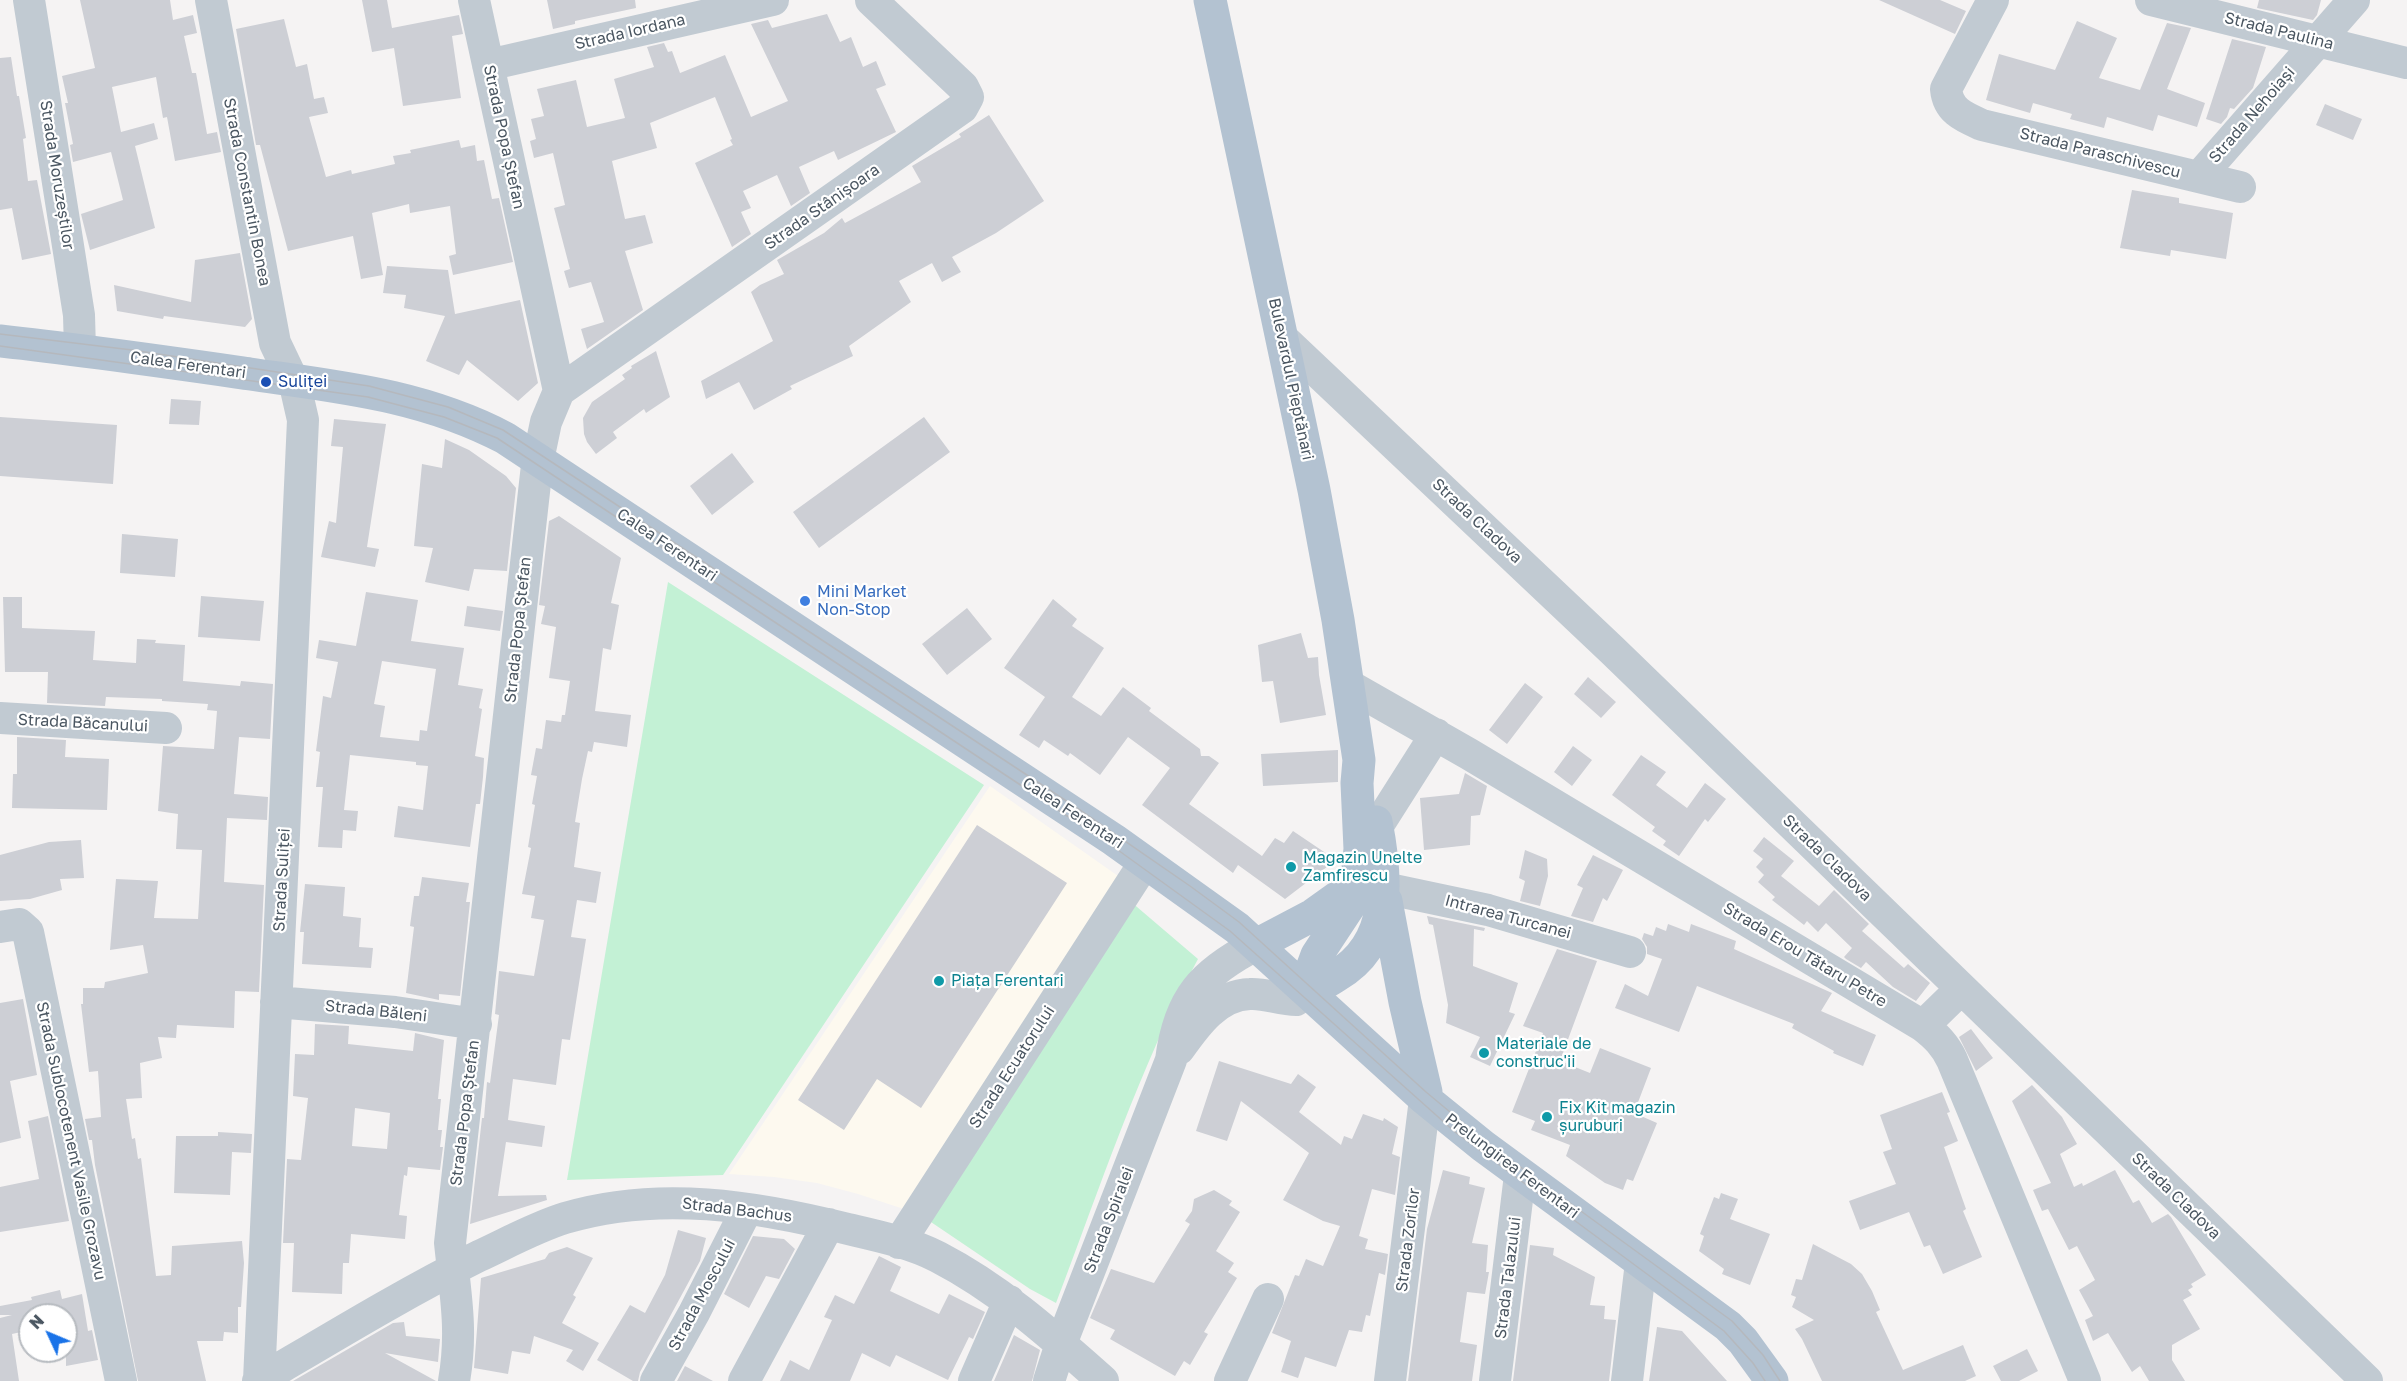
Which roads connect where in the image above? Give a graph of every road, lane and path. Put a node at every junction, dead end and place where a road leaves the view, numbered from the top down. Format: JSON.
{"nodes":[{"id":1,"x":29,"y":0,"type":"edge"},
{"id":2,"x":211,"y":0,"type":"edge"},
{"id":3,"x":474,"y":0,"type":"edge"},
{"id":4,"x":772,"y":0,"type":"edge"},
{"id":5,"x":871,"y":0,"type":"edge"},
{"id":6,"x":1210,"y":0,"type":"edge"},
{"id":7,"x":1993,"y":0,"type":"edge"},
{"id":8,"x":2151,"y":0,"type":"edge"},
{"id":9,"x":2354,"y":0,"type":"edge"},
{"id":10,"x":2196,"y":5,"type":"edge"},
{"id":11,"x":2317,"y":41,"type":"junction"},
{"id":12,"x":2406,"y":63,"type":"edge"},
{"id":13,"x":488,"y":65,"type":"junction"},
{"id":14,"x":2199,"y":177,"type":"junction"},
{"id":15,"x":2240,"y":187,"type":"dead end"},
{"id":16,"x":1283,"y":339,"type":"junction"},
{"id":17,"x":0,"y":340,"type":"edge"},
{"id":18,"x":80,"y":350,"type":"junction"},
{"id":19,"x":292,"y":380,"type":"junction"},
{"id":20,"x":559,"y":392,"type":"junction"},
{"id":21,"x":538,"y":458,"type":"junction"},
{"id":22,"x":1348,"y":685,"type":"junction"},
{"id":23,"x":0,"y":718,"type":"edge"},
{"id":24,"x":166,"y":728,"type":"dead end"},
{"id":25,"x":1436,"y":734,"type":"junction"},
{"id":26,"x":1359,"y":760,"type":"junction"},
{"id":27,"x":1377,"y":827,"type":"junction"},
{"id":28,"x":1145,"y":862,"type":"junction"},
{"id":29,"x":1370,"y":883,"type":"junction"},
{"id":30,"x":0,"y":927,"type":"edge"},
{"id":31,"x":1256,"y":945,"type":"junction"},
{"id":32,"x":1630,"y":952,"type":"dead end"},
{"id":33,"x":1961,"y":989,"type":"junction"},
{"id":34,"x":1307,"y":991,"type":"junction"},
{"id":35,"x":276,"y":1002,"type":"junction"},
{"id":36,"x":476,"y":1024,"type":"junction"},
{"id":37,"x":1923,"y":1026,"type":"junction"},
{"id":38,"x":1171,"y":1060,"type":"junction"},
{"id":39,"x":1425,"y":1099,"type":"junction"},
{"id":40,"x":1521,"y":1175,"type":"junction"},
{"id":41,"x":747,"y":1209,"type":"junction"},
{"id":42,"x":829,"y":1224,"type":"junction"},
{"id":43,"x":899,"y":1243,"type":"junction"},
{"id":44,"x":1641,"y":1263,"type":"junction"},
{"id":45,"x":452,"y":1270,"type":"junction"},
{"id":46,"x":1268,"y":1299,"type":"dead end"},
{"id":47,"x":1009,"y":1301,"type":"junction"},
{"id":48,"x":1061,"y":1344,"type":"junction"},
{"id":49,"x":121,"y":1381,"type":"edge"},
{"id":50,"x":259,"y":1381,"type":"edge"},
{"id":51,"x":454,"y":1381,"type":"edge"},
{"id":52,"x":656,"y":1381,"type":"edge"},
{"id":53,"x":744,"y":1381,"type":"edge"},
{"id":54,"x":974,"y":1381,"type":"edge"},
{"id":55,"x":1049,"y":1381,"type":"edge"},
{"id":56,"x":1103,"y":1381,"type":"edge"},
{"id":57,"x":1230,"y":1381,"type":"edge"},
{"id":58,"x":1390,"y":1381,"type":"edge"},
{"id":59,"x":1495,"y":1381,"type":"edge"},
{"id":60,"x":1627,"y":1381,"type":"edge"},
{"id":61,"x":1772,"y":1381,"type":"edge"},
{"id":62,"x":2085,"y":1381,"type":"edge"},
{"id":63,"x":2367,"y":1381,"type":"edge"}],
"edges":[{"from":1,"to":18,"type":"street","name":"Strada Moruzeștilor"},
{"from":2,"to":19,"type":"street","name":"Strada Constantin Bonea"},
{"from":3,"to":13,"type":"street","name":"Strada Popa Ștefan"},
{"from":4,"to":13,"type":"street","name":"Strada Iordana"},
{"from":5,"to":20,"type":"street","name":"Strada Stânișoara"},
{"from":6,"to":16,"type":"main road","name":"Bulevardul Pieptănari"},
{"from":7,"to":14,"type":"street","name":"Strada Paraschivescu"},
{"from":8,"to":10,"type":"street","name":"Strada Paulina"},
{"from":9,"to":11,"type":"street","name":"Strada Nehoiași"},
{"from":10,"to":11,"type":"street","name":"Strada Paulina"},
{"from":11,"to":12,"type":"street","name":"Strada Paulina"},
{"from":11,"to":14,"type":"street","name":"Strada Nehoiași"},
{"from":13,"to":20,"type":"street","name":"Strada Popa Ștefan"},
{"from":14,"to":15,"type":"street","name":"Strada Paraschivescu"},
{"from":16,"to":22,"type":"main road","name":"Bulevardul Pieptănari"},
{"from":16,"to":33,"type":"street","name":"Strada Cladova"},
{"from":17,"to":18,"type":"main road","name":"Calea Ferentari"},
{"from":18,"to":19,"type":"main road","name":"Calea Ferentari"},
{"from":19,"to":21,"type":"main road","name":"Calea Ferentari"},
{"from":19,"to":35,"type":"street","name":"Strada Suliței"},
{"from":20,"to":21,"type":"street","name":"Strada Popa Ștefan"},
{"from":21,"to":28,"type":"main road","name":"Calea Ferentari"},
{"from":21,"to":36,"type":"street","name":"Strada Popa Ștefan"},
{"from":22,"to":25,"type":"street","name":"Strada Erou Tătaru Petre"},
{"from":22,"to":26,"type":"main road","name":"Bulevardul Pieptănari"},
{"from":23,"to":24,"type":"street","name":"Strada Băcanului"},
{"from":25,"to":27,"type":"street"},
{"from":25,"to":37,"type":"street","name":"Strada Erou Tătaru Petre"},
{"from":26,"to":27,"type":"main road","name":"Bulevardul Pieptănari"},
{"from":26,"to":29,"type":"main road","name":"Bulevardul Pieptănari"},
{"from":27,"to":29,"type":"main road","name":"Bulevardul Pieptănari"},
{"from":28,"to":31,"type":"main road","name":"Calea Ferentari"},
{"from":28,"to":43,"type":"street","name":"Strada Ecuatorului"},
{"from":29,"to":31,"type":"main road"},
{"from":29,"to":32,"type":"street","name":"Intrarea Turcanei"},
{"from":29,"to":34,"type":"main road","name":"Bulevardul Pieptănari"},
{"from":29,"to":39,"type":"main road"},
{"from":30,"to":49,"type":"street","name":"Strada Sublocotenent Vasile Grozavu"},
{"from":31,"to":34,"type":"main road","name":"Prelungirea Ferentari"},
{"from":31,"to":38,"type":"street","name":"Strada Spiralei"},
{"from":33,"to":37,"type":"street"},
{"from":33,"to":63,"type":"street","name":"Strada Cladova"},
{"from":34,"to":38,"type":"street","name":"Strada Spiralei"},
{"from":34,"to":39,"type":"main road","name":"Prelungirea Ferentari"},
{"from":35,"to":36,"type":"street","name":"Strada Băleni"},
{"from":35,"to":50,"type":"street","name":"Strada Suliței"},
{"from":36,"to":45,"type":"street","name":"Strada Popa Ștefan"},
{"from":37,"to":62,"type":"street","name":"Strada Erou Tătaru Petre"},
{"from":38,"to":48,"type":"street","name":"Strada Spiralei"},
{"from":39,"to":40,"type":"main road","name":"Prelungirea Ferentari"},
{"from":39,"to":58,"type":"street","name":"Strada Zorilor"},
{"from":40,"to":44,"type":"main road","name":"Prelungirea Ferentari"},
{"from":40,"to":59,"type":"street","name":"Strada Talazului"},
{"from":41,"to":42,"type":"street","name":"Strada Bachus"},
{"from":41,"to":45,"type":"street","name":"Strada Bachus"},
{"from":41,"to":52,"type":"street","name":"Strada Moscului"},
{"from":42,"to":43,"type":"street","name":"Strada Bachus"},
{"from":42,"to":53,"type":"street"},
{"from":43,"to":47,"type":"street","name":"Strada Bachus"},
{"from":44,"to":60,"type":"street"},
{"from":44,"to":61,"type":"main road","name":"Prelungirea Ferentari"},
{"from":45,"to":50,"type":"street","name":"Strada Bachus"},
{"from":45,"to":51,"type":"street","name":"Strada Popa Ștefan"},
{"from":46,"to":57,"type":"street"},
{"from":47,"to":48,"type":"street","name":"Strada Bachus"},
{"from":47,"to":54,"type":"street"},
{"from":48,"to":55,"type":"street","name":"Strada Spiralei"},
{"from":48,"to":56,"type":"street","name":"Strada Bachus"}]}
